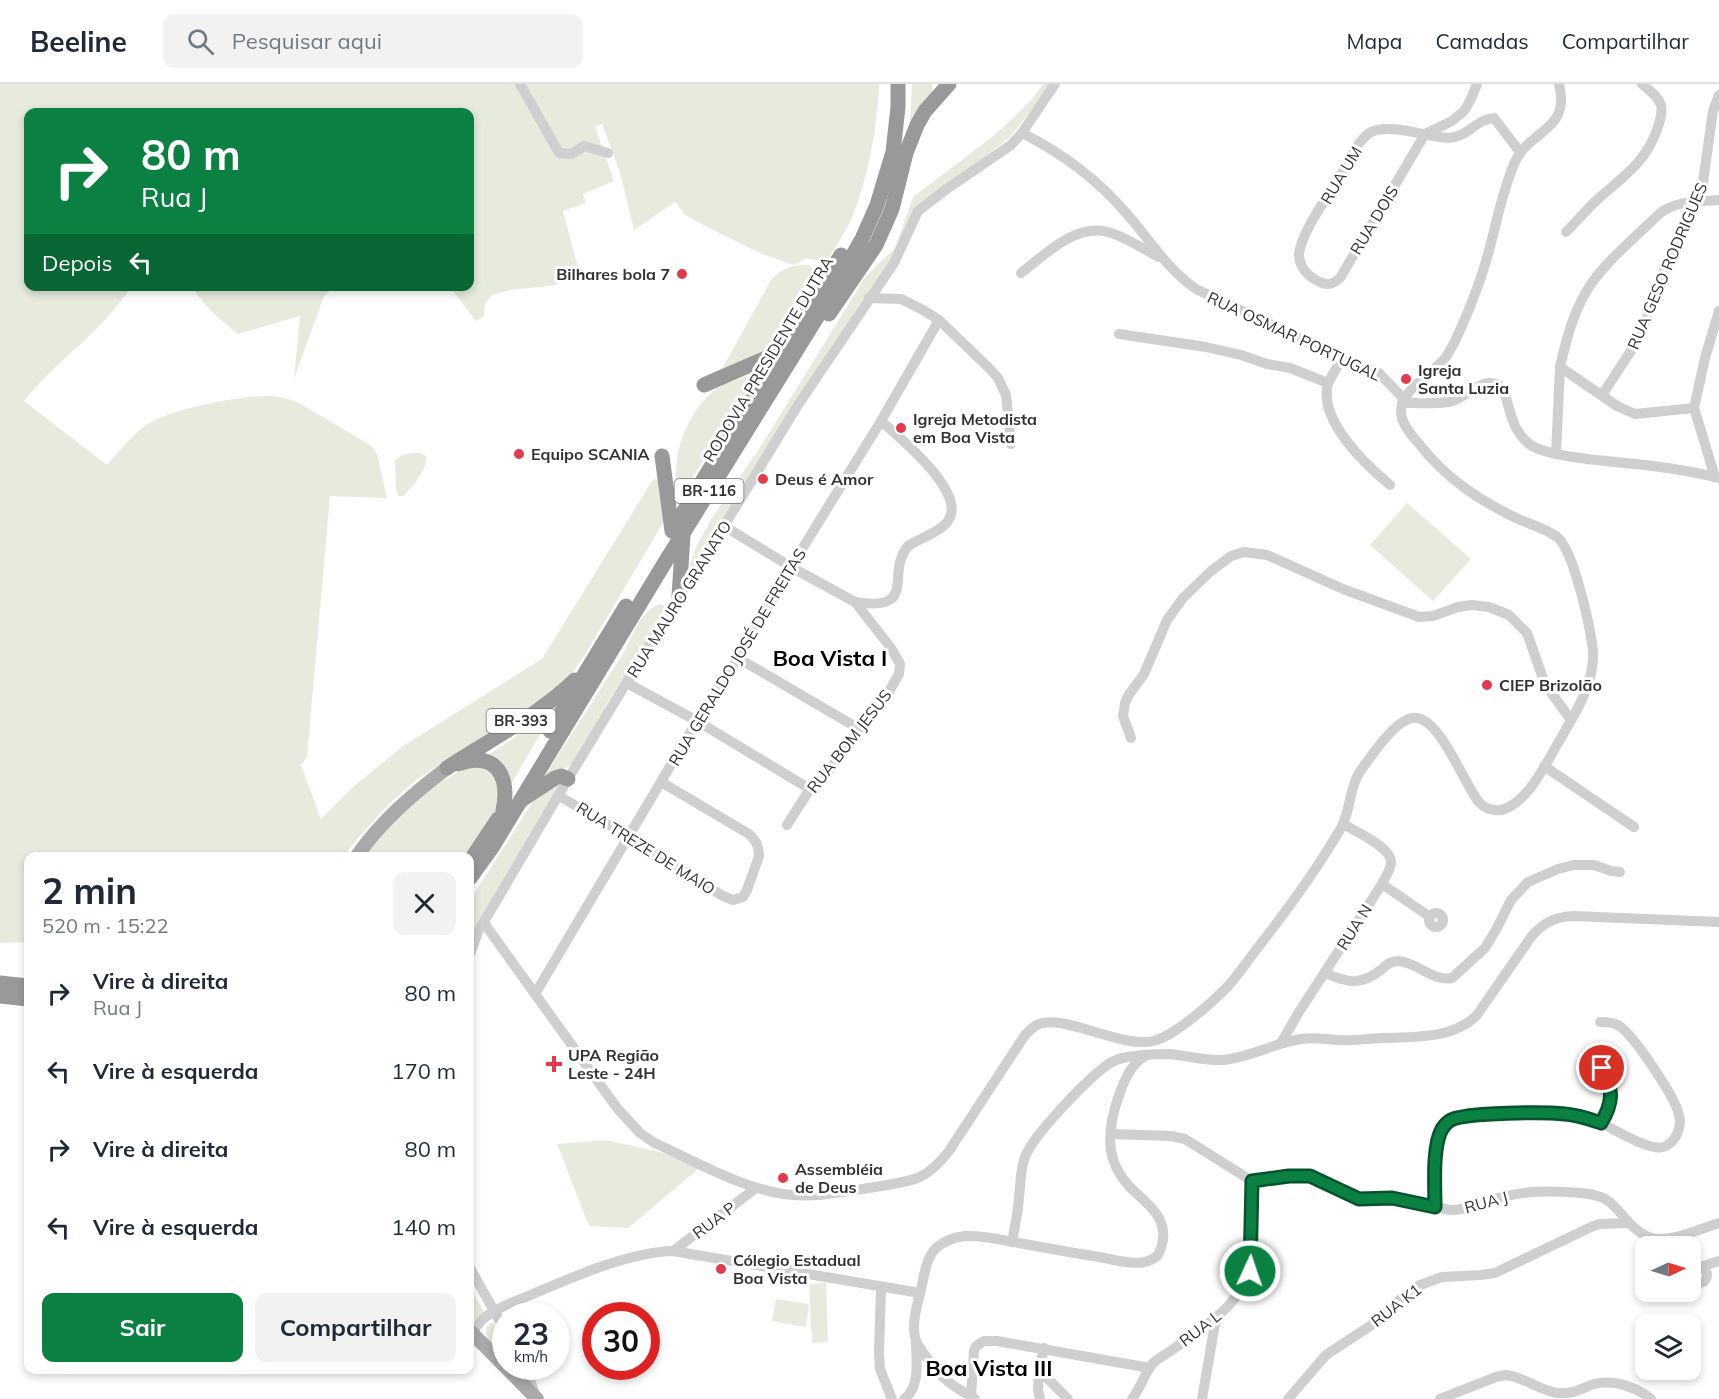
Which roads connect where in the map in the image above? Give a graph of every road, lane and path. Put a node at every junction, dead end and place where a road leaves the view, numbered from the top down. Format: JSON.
{"nodes":[{"id":1,"x":520,"y":84,"type":"edge"},
{"id":2,"x":888,"y":84,"type":"edge"},
{"id":3,"x":898,"y":84,"type":"edge"},
{"id":4,"x":949,"y":84,"type":"edge"},
{"id":5,"x":1056,"y":84,"type":"edge"},
{"id":6,"x":1477,"y":84,"type":"edge"},
{"id":7,"x":1559,"y":84,"type":"edge"},
{"id":8,"x":1642,"y":84,"type":"edge"},
{"id":9,"x":1719,"y":95,"type":"edge"},
{"id":10,"x":1022,"y":133,"type":"junction"},
{"id":11,"x":1425,"y":134,"type":"junction"},
{"id":12,"x":1520,"y":152,"type":"junction"},
{"id":13,"x":608,"y":153,"type":"dead end"},
{"id":14,"x":1719,"y":200,"type":"edge"},
{"id":15,"x":1695,"y":202,"type":"junction"},
{"id":16,"x":1566,"y":232,"type":"dead end"},
{"id":17,"x":1164,"y":260,"type":"junction"},
{"id":18,"x":1021,"y":273,"type":"dead end"},
{"id":19,"x":1311,"y":278,"type":"joint"},
{"id":20,"x":869,"y":298,"type":"junction"},
{"id":21,"x":1719,"y":311,"type":"edge"},
{"id":22,"x":939,"y":320,"type":"junction"},
{"id":23,"x":1119,"y":334,"type":"dead end"},
{"id":24,"x":782,"y":351,"type":"junction"},
{"id":25,"x":1341,"y":360,"type":"junction"},
{"id":26,"x":1560,"y":367,"type":"junction"},
{"id":27,"x":1328,"y":383,"type":"junction"},
{"id":28,"x":704,"y":385,"type":"dead end"},
{"id":29,"x":1602,"y":395,"type":"junction"},
{"id":30,"x":1403,"y":401,"type":"junction"},
{"id":31,"x":1694,"y":408,"type":"junction"},
{"id":32,"x":755,"y":416,"type":"junction"},
{"id":33,"x":881,"y":421,"type":"junction"},
{"id":34,"x":1011,"y":444,"type":"dead end"},
{"id":35,"x":1556,"y":454,"type":"junction"},
{"id":36,"x":662,"y":456,"type":"dead end"},
{"id":37,"x":1717,"y":477,"type":"edge"},
{"id":38,"x":1390,"y":485,"type":"dead end"},
{"id":39,"x":724,"y":526,"type":"junction"},
{"id":40,"x":677,"y":532,"type":"junction"},
{"id":41,"x":791,"y":567,"type":"junction"},
{"id":42,"x":679,"y":596,"type":"junction"},
{"id":43,"x":855,"y":602,"type":"junction"},
{"id":44,"x":738,"y":658,"type":"junction"},
{"id":45,"x":589,"y":667,"type":"junction"},
{"id":46,"x":627,"y":683,"type":"junction"},
{"id":47,"x":1571,"y":720,"type":"junction"},
{"id":48,"x":697,"y":722,"type":"junction"},
{"id":49,"x":861,"y":730,"type":"junction"},
{"id":50,"x":1131,"y":738,"type":"dead end"},
{"id":51,"x":1544,"y":766,"type":"junction"},
{"id":52,"x":447,"y":768,"type":"junction"},
{"id":53,"x":568,"y":779,"type":"junction"},
{"id":54,"x":661,"y":782,"type":"junction"},
{"id":55,"x":810,"y":789,"type":"junction"},
{"id":56,"x":559,"y":796,"type":"junction"},
{"id":57,"x":519,"y":803,"type":"junction"},
{"id":58,"x":503,"y":811,"type":"junction"},
{"id":59,"x":1344,"y":824,"type":"junction"},
{"id":60,"x":787,"y":825,"type":"dead end"},
{"id":61,"x":1634,"y":827,"type":"dead end"},
{"id":62,"x":628,"y":836,"type":"junction"},
{"id":63,"x":493,"y":846,"type":"junction"},
{"id":64,"x":360,"y":852,"type":"edge"},
{"id":65,"x":474,"y":855,"type":"edge"},
{"id":66,"x":474,"y":872,"type":"edge"},
{"id":67,"x":1620,"y":872,"type":"dead end"},
{"id":68,"x":474,"y":882,"type":"edge"},
{"id":69,"x":1382,"y":884,"type":"junction"},
{"id":70,"x":1430,"y":917,"type":"dead end"},
{"id":71,"x":1719,"y":922,"type":"edge"},
{"id":72,"x":484,"y":923,"type":"junction"},
{"id":73,"x":474,"y":941,"type":"edge"},
{"id":74,"x":1325,"y":973,"type":"junction"},
{"id":75,"x":0,"y":983,"type":"edge"},
{"id":76,"x":24,"y":986,"type":"edge"},
{"id":77,"x":535,"y":994,"type":"junction"},
{"id":78,"x":0,"y":996,"type":"edge"},
{"id":79,"x":24,"y":999,"type":"edge"},
{"id":80,"x":1299,"y":1012,"type":"junction"},
{"id":81,"x":1600,"y":1022,"type":"dead end"},
{"id":82,"x":1175,"y":1031,"type":"junction"},
{"id":83,"x":1310,"y":1038,"type":"junction"},
{"id":84,"x":1130,"y":1042,"type":"junction"},
{"id":85,"x":1281,"y":1043,"type":"junction"},
{"id":86,"x":1147,"y":1052,"type":"junction"},
{"id":87,"x":1179,"y":1053,"type":"junction"},
{"id":88,"x":1124,"y":1058,"type":"junction"},
{"id":89,"x":1190,"y":1058,"type":"junction"},
{"id":90,"x":1593,"y":1062,"type":"dead end"},
{"id":91,"x":1131,"y":1069,"type":"junction"},
{"id":92,"x":1601,"y":1123,"type":"junction"},
{"id":93,"x":1111,"y":1134,"type":"junction"},
{"id":94,"x":1252,"y":1181,"type":"junction"},
{"id":95,"x":756,"y":1188,"type":"junction"},
{"id":96,"x":1435,"y":1207,"type":"junction"},
{"id":97,"x":1628,"y":1223,"type":"junction"},
{"id":98,"x":1719,"y":1223,"type":"edge"},
{"id":99,"x":1012,"y":1242,"type":"junction"},
{"id":100,"x":673,"y":1251,"type":"junction"},
{"id":101,"x":1719,"y":1261,"type":"edge"},
{"id":102,"x":1701,"y":1266,"type":"edge"},
{"id":103,"x":474,"y":1275,"type":"edge"},
{"id":104,"x":881,"y":1287,"type":"junction"},
{"id":105,"x":920,"y":1293,"type":"junction"},
{"id":106,"x":514,"y":1302,"type":"edge"},
{"id":107,"x":492,"y":1309,"type":"edge"},
{"id":108,"x":492,"y":1312,"type":"edge"},
{"id":109,"x":1216,"y":1318,"type":"junction"},
{"id":110,"x":474,"y":1329,"type":"edge"},
{"id":111,"x":474,"y":1335,"type":"edge"},
{"id":112,"x":916,"y":1341,"type":"junction"},
{"id":113,"x":1044,"y":1348,"type":"junction"},
{"id":114,"x":1152,"y":1366,"type":"junction"},
{"id":115,"x":1039,"y":1370,"type":"junction"},
{"id":116,"x":530,"y":1380,"type":"edge"},
{"id":117,"x":537,"y":1398,"type":"edge"},
{"id":118,"x":973,"y":1398,"type":"edge"},
{"id":119,"x":892,"y":1399,"type":"edge"},
{"id":120,"x":903,"y":1399,"type":"edge"},
{"id":121,"x":1040,"y":1399,"type":"edge"},
{"id":122,"x":1068,"y":1399,"type":"edge"},
{"id":123,"x":1132,"y":1399,"type":"edge"},
{"id":124,"x":1202,"y":1399,"type":"edge"},
{"id":125,"x":1288,"y":1399,"type":"edge"},
{"id":126,"x":1440,"y":1399,"type":"edge"},
{"id":127,"x":1651,"y":1399,"type":"edge"}],
"edges":[{"from":1,"to":13,"type":"street"},
{"from":2,"to":24,"type":"highway","name":"RODOVIA PRESIDENTE DUTRA","number":"BR-116"},
{"from":3,"to":32,"type":"highway","name":"RODOVIA PRESIDENTE DUTRA","number":"BR-116"},
{"from":4,"to":32,"type":"highway"},
{"from":5,"to":10,"type":"street","name":"RUA MAURO GRANATO"},
{"from":6,"to":11,"type":"street"},
{"from":7,"to":12,"type":"street"},
{"from":8,"to":16,"type":"street"},
{"from":9,"to":15,"type":"street","name":"RUA GESO RODRIGUES"},
{"from":10,"to":17,"type":"street","name":"RUA OSMAR PORTUGAL"},
{"from":10,"to":20,"type":"street","name":"RUA MAURO GRANATO"},
{"from":11,"to":12,"type":"street","name":"RUA UM"},
{"from":11,"to":19,"type":"street","name":"RUA DOIS"},
{"from":11,"to":19,"type":"street","name":"RUA UM"},
{"from":12,"to":30,"type":"street"},
{"from":14,"to":15,"type":"street"},
{"from":15,"to":26,"type":"street"},
{"from":15,"to":29,"type":"street","name":"RUA GESO RODRIGUES"},
{"from":17,"to":18,"type":"street"},
{"from":17,"to":25,"type":"street","name":"RUA OSMAR PORTUGAL"},
{"from":20,"to":22,"type":"street"},
{"from":20,"to":39,"type":"street","name":"RUA MAURO GRANATO"},
{"from":21,"to":31,"type":"street"},
{"from":22,"to":33,"type":"street","name":"RUA GERALDO JOSÉ DE FREITAS"},
{"from":22,"to":34,"type":"street"},
{"from":23,"to":27,"type":"street"},
{"from":24,"to":28,"type":"highway"},
{"from":24,"to":40,"type":"highway","name":"RODOVIA PRESIDENTE DUTRA","number":"BR-116"},
{"from":25,"to":27,"type":"street"},
{"from":25,"to":30,"type":"street","name":"RUA OSMAR PORTUGAL"},
{"from":26,"to":29,"type":"street"},
{"from":26,"to":35,"type":"street"},
{"from":27,"to":38,"type":"street"},
{"from":29,"to":31,"type":"street"},
{"from":30,"to":35,"type":"street"},
{"from":30,"to":47,"type":"street"},
{"from":31,"to":37,"type":"street"},
{"from":32,"to":40,"type":"highway","name":"RODOVIA PRESIDENTE DUTRA","number":"BR-116"},
{"from":33,"to":41,"type":"street","name":"RUA GERALDO JOSÉ DE FREITAS"},
{"from":33,"to":43,"type":"street"},
{"from":35,"to":37,"type":"street"},
{"from":36,"to":40,"type":"highway"},
{"from":39,"to":41,"type":"street","name":"RUA BOM JESUS"},
{"from":39,"to":42,"type":"street","name":"RUA MAURO GRANATO"},
{"from":40,"to":42,"type":"highway"},
{"from":40,"to":45,"type":"highway","name":"RODOVIA PRESIDENTE DUTRA","number":"BR-116"},
{"from":40,"to":57,"type":"highway","name":"RODOVIA PRESIDENTE DUTRA","number":"BR-116"},
{"from":41,"to":43,"type":"street","name":"RUA BOM JESUS"},
{"from":41,"to":44,"type":"street","name":"RUA GERALDO JOSÉ DE FREITAS"},
{"from":42,"to":46,"type":"street","name":"RUA MAURO GRANATO"},
{"from":43,"to":49,"type":"street","name":"RUA BOM JESUS"},
{"from":44,"to":48,"type":"street","name":"RUA GERALDO JOSÉ DE FREITAS"},
{"from":44,"to":49,"type":"street"},
{"from":45,"to":52,"type":"highway","number":"BR-393"},
{"from":45,"to":58,"type":"highway","name":"RODOVIA PRESIDENTE DUTRA","number":"BR-116"},
{"from":46,"to":48,"type":"street"},
{"from":46,"to":53,"type":"street","name":"RUA MAURO GRANATO"},
{"from":47,"to":50,"type":"street"},
{"from":47,"to":51,"type":"street"},
{"from":48,"to":54,"type":"street","name":"RUA GERALDO JOSÉ DE FREITAS"},
{"from":48,"to":55,"type":"street"},
{"from":49,"to":55,"type":"street","name":"RUA BOM JESUS"},
{"from":51,"to":59,"type":"street"},
{"from":51,"to":61,"type":"street"},
{"from":52,"to":58,"type":"highway","number":"BR-393"},
{"from":52,"to":64,"type":"main road","number":"BR-393"},
{"from":53,"to":56,"type":"street","name":"RUA MAURO GRANATO"},
{"from":53,"to":57,"type":"highway"},
{"from":54,"to":62,"type":"street","name":"RUA GERALDO JOSÉ DE FREITAS"},
{"from":54,"to":62,"type":"street","name":"RUA TREZE DE MAIO"},
{"from":55,"to":60,"type":"street","name":"RUA BOM JESUS"},
{"from":56,"to":62,"type":"street","name":"RUA TREZE DE MAIO"},
{"from":56,"to":72,"type":"street","name":"RUA MAURO GRANATO"},
{"from":57,"to":63,"type":"highway","name":"RODOVIA PRESIDENTE DUTRA","number":"BR-116"},
{"from":58,"to":65,"type":"highway","name":"RODOVIA PRESIDENTE DUTRA","number":"BR-116"},
{"from":59,"to":69,"type":"street","name":"RUA N"},
{"from":59,"to":82,"type":"street"},
{"from":62,"to":77,"type":"street","name":"RUA GERALDO JOSÉ DE FREITAS"},
{"from":63,"to":66,"type":"highway","name":"RODOVIA PRESIDENTE DUTRA","number":"BR-116"},
{"from":63,"to":68,"type":"highway"},
{"from":67,"to":74,"type":"street"},
{"from":69,"to":70,"type":"street"},
{"from":69,"to":74,"type":"street","name":"RUA N"},
{"from":71,"to":83,"type":"street"},
{"from":72,"to":73,"type":"street","name":"RUA MAURO GRANATO"},
{"from":72,"to":77,"type":"street"},
{"from":74,"to":80,"type":"street","name":"RUA N"},
{"from":75,"to":76,"type":"highway"},
{"from":77,"to":95,"type":"street"},
{"from":78,"to":79,"type":"highway"},
{"from":80,"to":83,"type":"street"},
{"from":80,"to":85,"type":"street","name":"RUA N"},
{"from":81,"to":92,"type":"street"},
{"from":82,"to":84,"type":"street"},
{"from":82,"to":86,"type":"street"},
{"from":82,"to":87,"type":"street"},
{"from":83,"to":85,"type":"street"},
{"from":84,"to":86,"type":"street"},
{"from":84,"to":88,"type":"street"},
{"from":84,"to":95,"type":"street"},
{"from":85,"to":89,"type":"street"},
{"from":86,"to":87,"type":"street"},
{"from":86,"to":88,"type":"street"},
{"from":86,"to":89,"type":"street"},
{"from":86,"to":91,"type":"street"},
{"from":87,"to":89,"type":"street"},
{"from":88,"to":91,"type":"street"},
{"from":88,"to":99,"type":"street"},
{"from":90,"to":92,"type":"street"},
{"from":91,"to":93,"type":"street"},
{"from":92,"to":96,"type":"street"},
{"from":93,"to":94,"type":"street"},
{"from":93,"to":99,"type":"street"},
{"from":94,"to":96,"type":"street","name":"RUA J"},
{"from":94,"to":109,"type":"street","name":"RUA L"},
{"from":95,"to":100,"type":"street","name":"RUA P"},
{"from":96,"to":97,"type":"street","name":"RUA J"},
{"from":97,"to":98,"type":"street","name":"RUA J"},
{"from":97,"to":125,"type":"street","name":"RUA K1"},
{"from":99,"to":105,"type":"street"},
{"from":100,"to":104,"type":"street"},
{"from":100,"to":106,"type":"street"},
{"from":101,"to":102,"type":"street"},
{"from":103,"to":107,"type":"street"},
{"from":104,"to":105,"type":"street"},
{"from":104,"to":119,"type":"street"},
{"from":105,"to":112,"type":"street"},
{"from":108,"to":110,"type":"street"},
{"from":109,"to":114,"type":"street","name":"RUA L"},
{"from":109,"to":124,"type":"street"},
{"from":111,"to":117,"type":"main road"},
{"from":112,"to":118,"type":"street"},
{"from":112,"to":120,"type":"street"},
{"from":113,"to":114,"type":"street"},
{"from":113,"to":115,"type":"street"},
{"from":113,"to":118,"type":"street"},
{"from":114,"to":123,"type":"street"},
{"from":115,"to":121,"type":"street"},
{"from":115,"to":122,"type":"street"},
{"from":116,"to":117,"type":"street"},
{"from":126,"to":127,"type":"street"}]}
